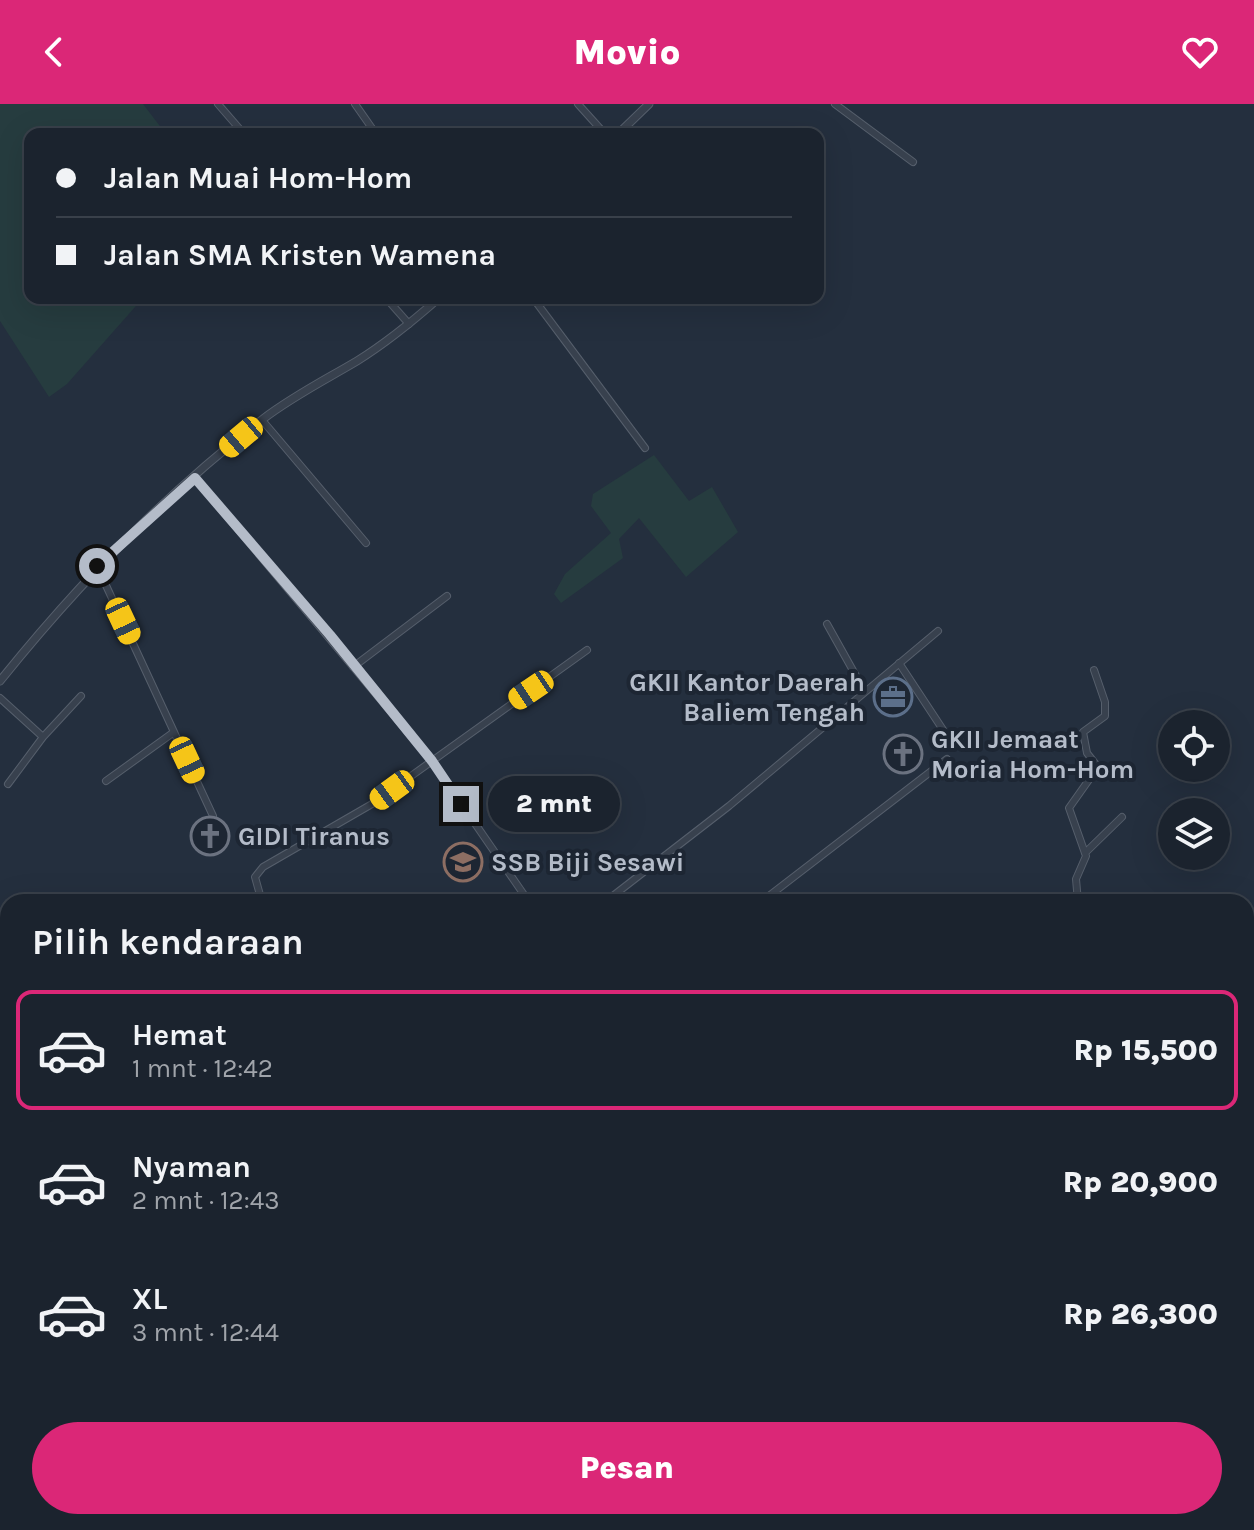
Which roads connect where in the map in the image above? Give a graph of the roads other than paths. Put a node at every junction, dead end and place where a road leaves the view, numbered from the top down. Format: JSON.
{"nodes":[{"id":1,"x":218,"y":104,"type":"edge"},
{"id":2,"x":355,"y":104,"type":"edge"},
{"id":3,"x":578,"y":104,"type":"edge"},
{"id":4,"x":649,"y":104,"type":"edge"},
{"id":5,"x":835,"y":104,"type":"edge"},
{"id":6,"x":239,"y":128,"type":"edge"},
{"id":7,"x":372,"y":128,"type":"edge"},
{"id":8,"x":600,"y":128,"type":"edge"},
{"id":9,"x":624,"y":128,"type":"edge"},
{"id":10,"x":913,"y":162,"type":"dead end"},
{"id":11,"x":391,"y":304,"type":"edge"},
{"id":12,"x":432,"y":304,"type":"edge"},
{"id":13,"x":537,"y":304,"type":"edge"},
{"id":14,"x":409,"y":324,"type":"junction"},
{"id":15,"x":262,"y":420,"type":"junction"},
{"id":16,"x":645,"y":448,"type":"dead end"},
{"id":17,"x":195,"y":478,"type":"junction"},
{"id":18,"x":366,"y":543,"type":"dead end"},
{"id":19,"x":97,"y":566,"type":"junction"},
{"id":20,"x":447,"y":596,"type":"dead end"},
{"id":21,"x":827,"y":624,"type":"dead end"},
{"id":22,"x":938,"y":631,"type":"dead end"},
{"id":23,"x":587,"y":650,"type":"dead end"},
{"id":24,"x":899,"y":663,"type":"junction"},
{"id":25,"x":353,"y":667,"type":"junction"},
{"id":26,"x":1094,"y":670,"type":"dead end"},
{"id":27,"x":0,"y":681,"type":"edge"},
{"id":28,"x":865,"y":692,"type":"junction"},
{"id":29,"x":81,"y":696,"type":"dead end"},
{"id":30,"x":0,"y":698,"type":"edge"},
{"id":31,"x":174,"y":732,"type":"junction"},
{"id":32,"x":43,"y":737,"type":"junction"},
{"id":33,"x":953,"y":745,"type":"dead end"},
{"id":34,"x":947,"y":759,"type":"dead end"},
{"id":35,"x":432,"y":761,"type":"junction"},
{"id":36,"x":106,"y":781,"type":"dead end"},
{"id":37,"x":8,"y":784,"type":"dead end"},
{"id":38,"x":213,"y":816,"type":"dead end"},
{"id":39,"x":1122,"y":817,"type":"dead end"},
{"id":40,"x":1085,"y":853,"type":"junction"},
{"id":41,"x":260,"y":894,"type":"edge"},
{"id":42,"x":523,"y":894,"type":"edge"},
{"id":43,"x":615,"y":894,"type":"edge"},
{"id":44,"x":771,"y":894,"type":"edge"},
{"id":45,"x":1077,"y":894,"type":"edge"}],
"edges":[{"from":1,"to":6,"type":"street"},
{"from":2,"to":7,"type":"street"},
{"from":3,"to":8,"type":"street"},
{"from":4,"to":9,"type":"street"},
{"from":5,"to":10,"type":"street"},
{"from":11,"to":14,"type":"street"},
{"from":12,"to":14,"type":"street"},
{"from":13,"to":16,"type":"street"},
{"from":14,"to":15,"type":"street"},
{"from":15,"to":17,"type":"street"},
{"from":15,"to":18,"type":"street"},
{"from":17,"to":19,"type":"street"},
{"from":17,"to":25,"type":"street"},
{"from":19,"to":27,"type":"street"},
{"from":19,"to":31,"type":"street"},
{"from":20,"to":25,"type":"street"},
{"from":21,"to":28,"type":"street"},
{"from":22,"to":24,"type":"street"},
{"from":23,"to":35,"type":"street"},
{"from":24,"to":28,"type":"street"},
{"from":24,"to":33,"type":"street"},
{"from":25,"to":35,"type":"street"},
{"from":26,"to":40,"type":"street"},
{"from":28,"to":43,"type":"street"},
{"from":29,"to":32,"type":"street"},
{"from":30,"to":32,"type":"street"},
{"from":31,"to":36,"type":"street"},
{"from":31,"to":38,"type":"street"},
{"from":32,"to":37,"type":"street"},
{"from":34,"to":44,"type":"street"},
{"from":35,"to":41,"type":"street"},
{"from":35,"to":42,"type":"street"},
{"from":39,"to":40,"type":"street"},
{"from":40,"to":45,"type":"street"}]}
